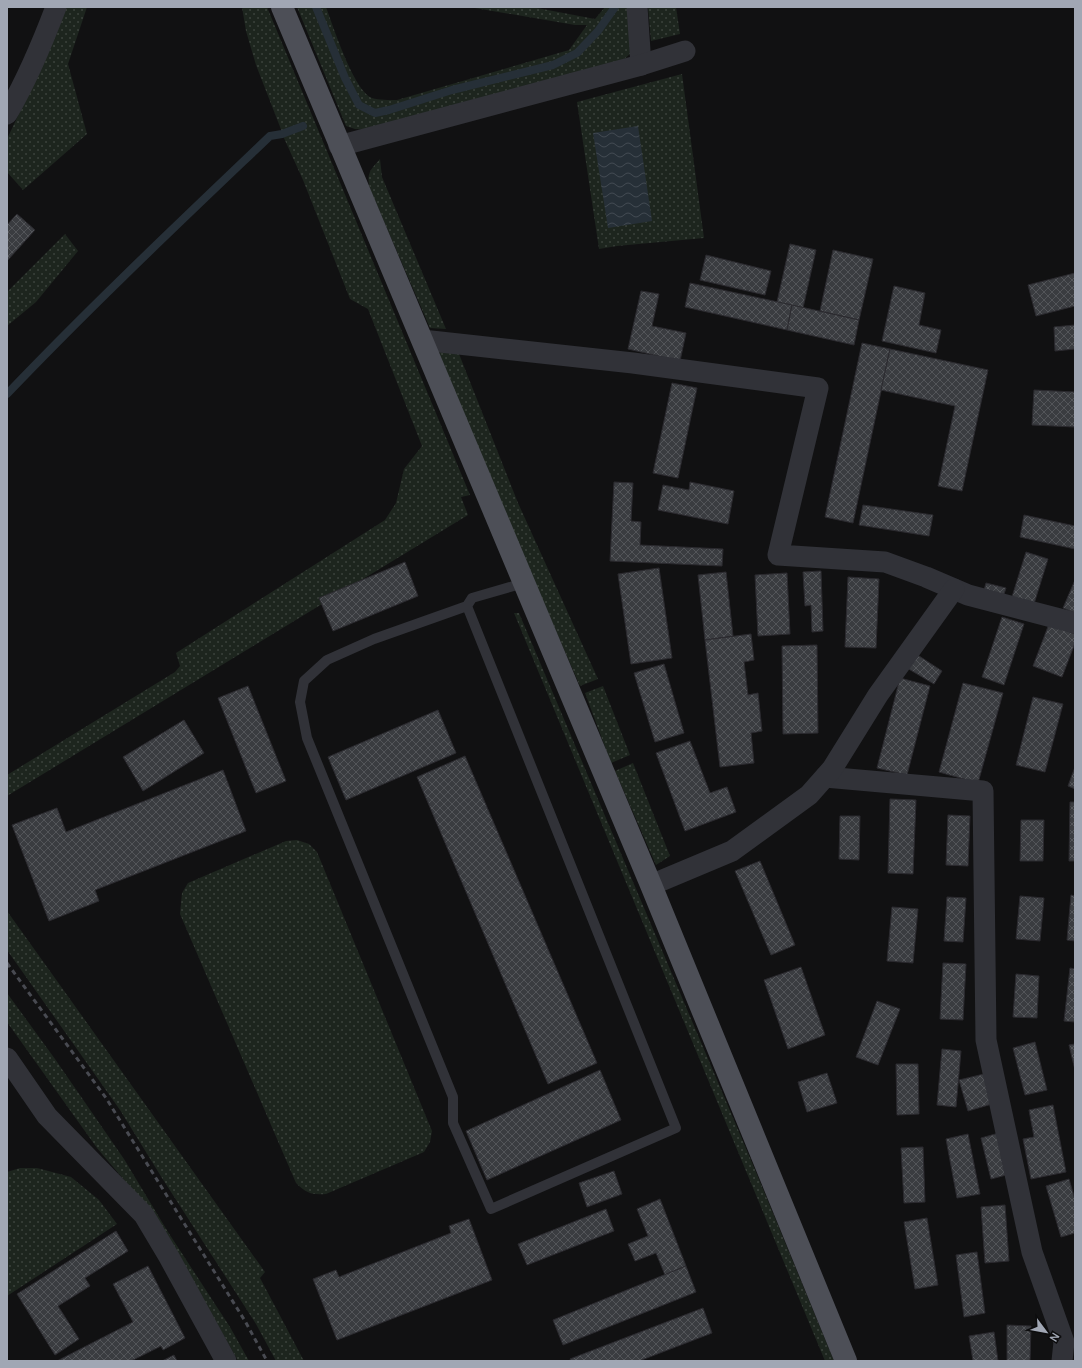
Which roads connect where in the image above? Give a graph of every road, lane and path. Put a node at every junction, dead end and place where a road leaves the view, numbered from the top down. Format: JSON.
{"nodes":[{"id":1,"x":56,"y":7,"type":"edge"},
{"id":2,"x":282,"y":7,"type":"edge"},
{"id":3,"x":637,"y":7,"type":"edge"},
{"id":4,"x":685,"y":51,"type":"dead end"},
{"id":5,"x":641,"y":65,"type":"junction"},
{"id":6,"x":7,"y":114,"type":"edge"},
{"id":7,"x":340,"y":146,"type":"junction"},
{"id":8,"x":422,"y":340,"type":"junction"},
{"id":9,"x":524,"y":583,"type":"junction"},
{"id":10,"x":954,"y":589,"type":"junction"},
{"id":11,"x":467,"y":606,"type":"junction"},
{"id":12,"x":1075,"y":623,"type":"edge"},
{"id":13,"x":825,"y":777,"type":"junction"},
{"id":14,"x":651,"y":885,"type":"junction"},
{"id":15,"x":7,"y":1058,"type":"edge"},
{"id":16,"x":226,"y":1361,"type":"edge"},
{"id":17,"x":846,"y":1361,"type":"edge"},
{"id":18,"x":1062,"y":1361,"type":"edge"}],
"edges":[{"from":1,"to":6,"type":"street"},
{"from":2,"to":7,"type":"main road"},
{"from":3,"to":5,"type":"street"},
{"from":4,"to":5,"type":"street"},
{"from":5,"to":7,"type":"street"},
{"from":7,"to":8,"type":"main road"},
{"from":8,"to":9,"type":"main road"},
{"from":8,"to":10,"type":"street"},
{"from":9,"to":11,"type":"lane"},
{"from":9,"to":14,"type":"main road"},
{"from":10,"to":12,"type":"street"},
{"from":10,"to":13,"type":"street"},
{"from":11,"to":11,"type":"lane"},
{"from":13,"to":14,"type":"street"},
{"from":13,"to":18,"type":"street"},
{"from":14,"to":17,"type":"main road"},
{"from":15,"to":16,"type":"street"}]}
